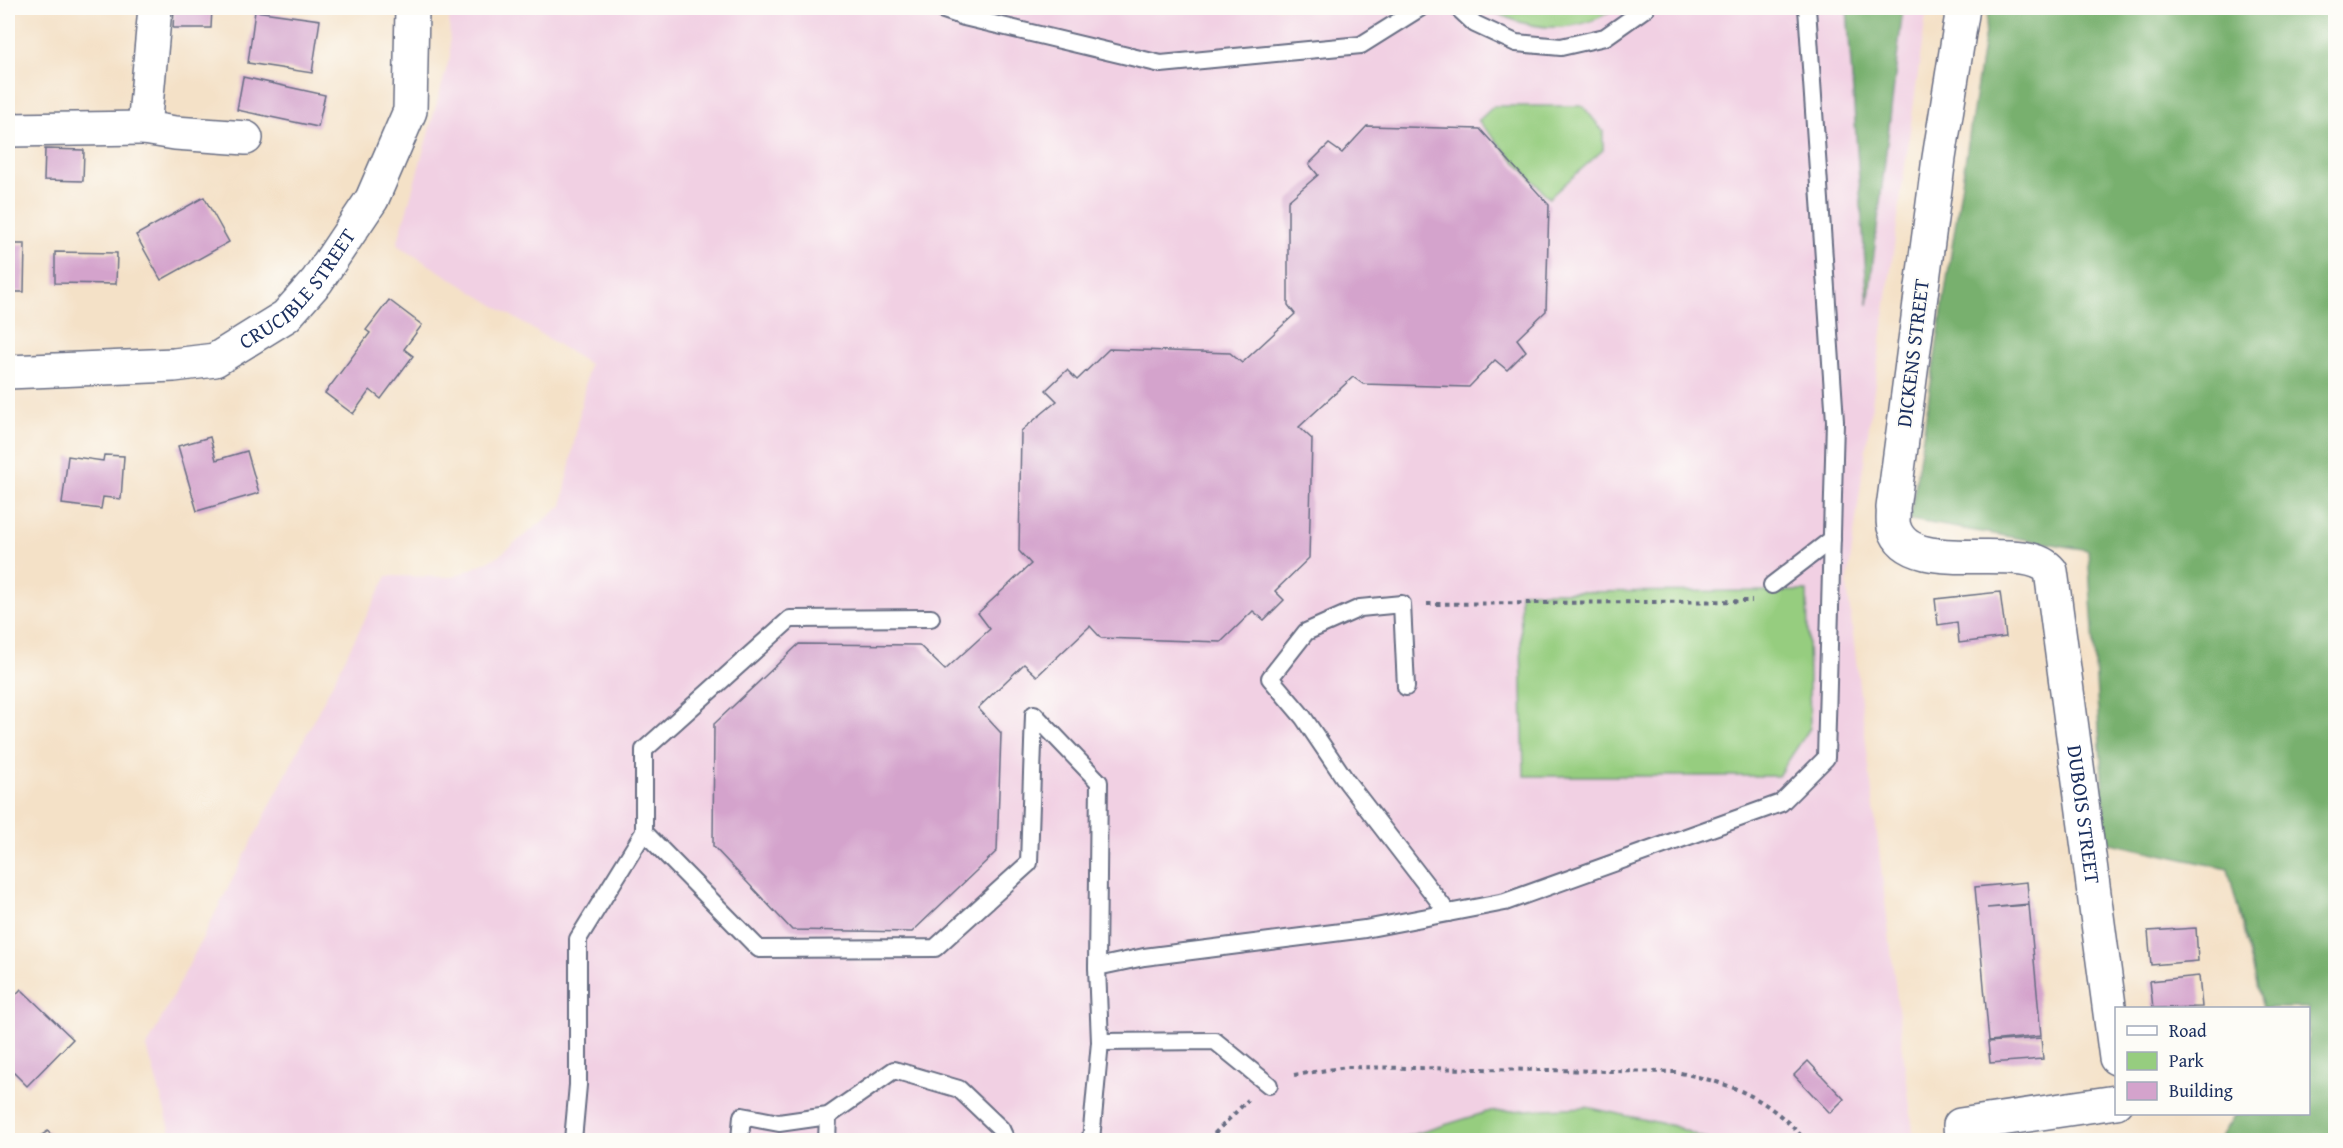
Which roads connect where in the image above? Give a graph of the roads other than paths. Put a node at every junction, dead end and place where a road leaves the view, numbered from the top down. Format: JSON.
{"nodes":[{"id":1,"x":155,"y":8,"type":"edge"},
{"id":2,"x":412,"y":8,"type":"edge"},
{"id":3,"x":938,"y":8,"type":"edge"},
{"id":4,"x":1420,"y":8,"type":"edge"},
{"id":5,"x":1458,"y":8,"type":"edge"},
{"id":6,"x":1646,"y":8,"type":"edge"},
{"id":7,"x":1807,"y":8,"type":"edge"},
{"id":8,"x":1963,"y":8,"type":"edge"},
{"id":9,"x":144,"y":128,"type":"junction"},
{"id":10,"x":8,"y":129,"type":"edge"},
{"id":11,"x":246,"y":138,"type":"dead end"},
{"id":12,"x":8,"y":372,"type":"edge"},
{"id":13,"x":1832,"y":539,"type":"junction"},
{"id":14,"x":2052,"y":571,"type":"joint"},
{"id":15,"x":1772,"y":585,"type":"dead end"},
{"id":16,"x":930,"y":618,"type":"dead end"},
{"id":17,"x":1406,"y":687,"type":"dead end"},
{"id":18,"x":644,"y":832,"type":"junction"},
{"id":19,"x":1448,"y":913,"type":"junction"},
{"id":20,"x":1097,"y":967,"type":"junction"},
{"id":21,"x":1100,"y":1042,"type":"junction"},
{"id":22,"x":2115,"y":1050,"type":"edge"},
{"id":23,"x":1269,"y":1085,"type":"dead end"},
{"id":24,"x":2115,"y":1102,"type":"edge"},
{"id":25,"x":828,"y":1116,"type":"junction"},
{"id":26,"x":1961,"y":1133,"type":"edge"},
{"id":27,"x":573,"y":1140,"type":"edge"},
{"id":28,"x":740,"y":1140,"type":"edge"},
{"id":29,"x":827,"y":1140,"type":"edge"},
{"id":30,"x":1006,"y":1140,"type":"edge"},
{"id":31,"x":1091,"y":1140,"type":"edge"}],
"edges":[{"from":1,"to":9,"type":"street"},
{"from":2,"to":12,"type":"street","name":"CRUCIBLE STREET"},
{"from":3,"to":4,"type":"lane"},
{"from":5,"to":6,"type":"lane"},
{"from":7,"to":13,"type":"lane"},
{"from":8,"to":14,"type":"street","name":"DICKENS STREET"},
{"from":9,"to":10,"type":"street"},
{"from":9,"to":11,"type":"street"},
{"from":13,"to":15,"type":"lane"},
{"from":13,"to":19,"type":"lane"},
{"from":14,"to":22,"type":"street","name":"DUBOIS STREET"},
{"from":16,"to":18,"type":"lane"},
{"from":17,"to":19,"type":"lane"},
{"from":18,"to":20,"type":"lane"},
{"from":18,"to":27,"type":"lane"},
{"from":19,"to":20,"type":"lane"},
{"from":20,"to":21,"type":"lane"},
{"from":21,"to":23,"type":"lane"},
{"from":21,"to":31,"type":"lane"},
{"from":24,"to":26,"type":"street"},
{"from":25,"to":28,"type":"lane"},
{"from":25,"to":29,"type":"lane"},
{"from":25,"to":30,"type":"lane"}]}
